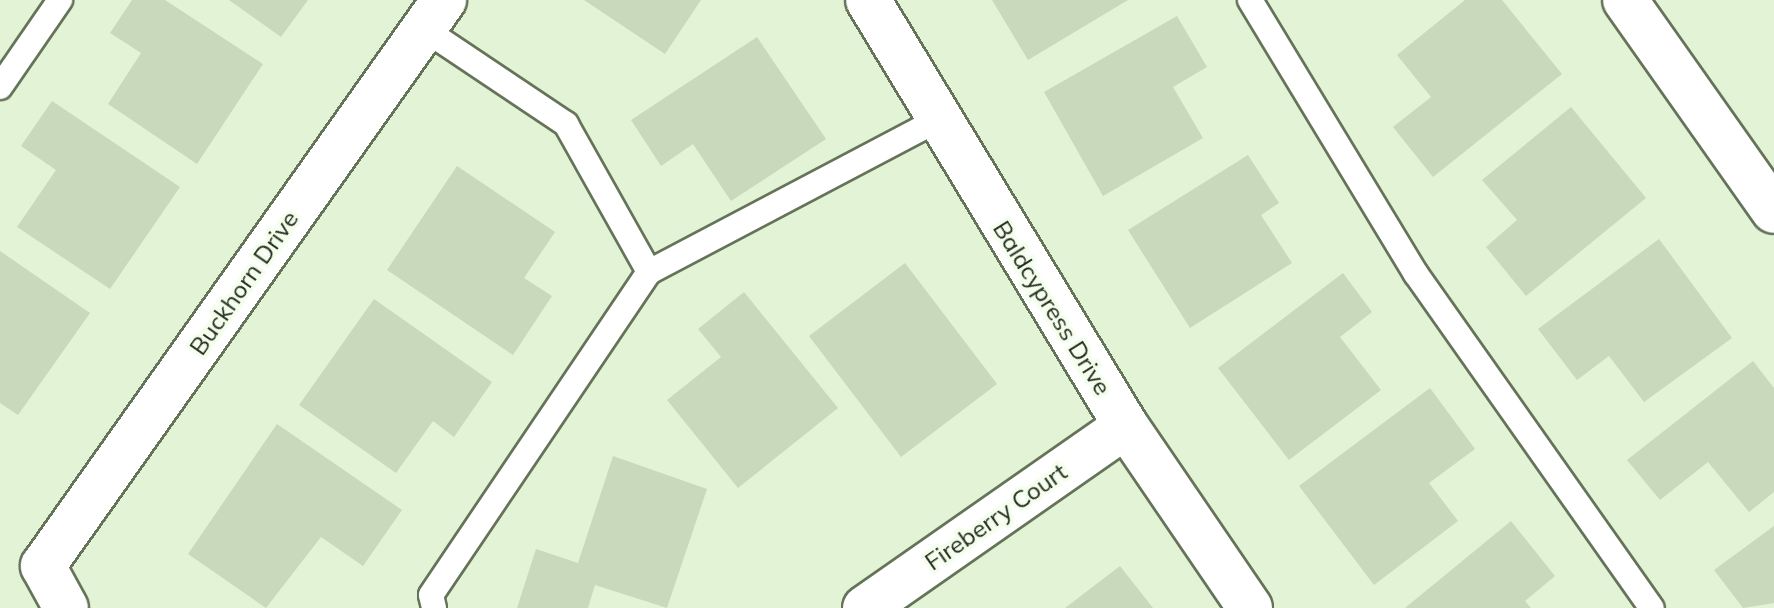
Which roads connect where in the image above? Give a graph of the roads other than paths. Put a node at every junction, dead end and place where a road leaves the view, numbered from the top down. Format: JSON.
{"nodes":[{"id":1,"x":60,"y":0,"type":"edge"},
{"id":2,"x":868,"y":0,"type":"edge"},
{"id":3,"x":1250,"y":0,"type":"edge"},
{"id":4,"x":1625,"y":0,"type":"edge"},
{"id":5,"x":434,"y":14,"type":"edge"},
{"id":6,"x":0,"y":87,"type":"edge"},
{"id":7,"x":935,"y":121,"type":"junction"},
{"id":8,"x":1774,"y":211,"type":"edge"},
{"id":9,"x":649,"y":272,"type":"junction"},
{"id":10,"x":1126,"y":426,"type":"junction"},
{"id":11,"x":66,"y":608,"type":"edge"},
{"id":12,"x":434,"y":608,"type":"edge"},
{"id":13,"x":865,"y":608,"type":"edge"},
{"id":14,"x":1250,"y":608,"type":"edge"},
{"id":15,"x":1652,"y":608,"type":"edge"}],
"edges":[{"from":1,"to":6,"type":"lane"},
{"from":2,"to":7,"type":"street","name":"Baldcypress Drive"},
{"from":3,"to":15,"type":"lane"},
{"from":4,"to":8,"type":"street"},
{"from":5,"to":9,"type":"lane"},
{"from":5,"to":11,"type":"street","name":"Buckhorn Drive"},
{"from":7,"to":9,"type":"lane"},
{"from":7,"to":10,"type":"street","name":"Baldcypress Drive"},
{"from":9,"to":12,"type":"lane"},
{"from":10,"to":13,"type":"street","name":"Fireberry Court"},
{"from":10,"to":14,"type":"street","name":"Baldcypress Drive"}]}
